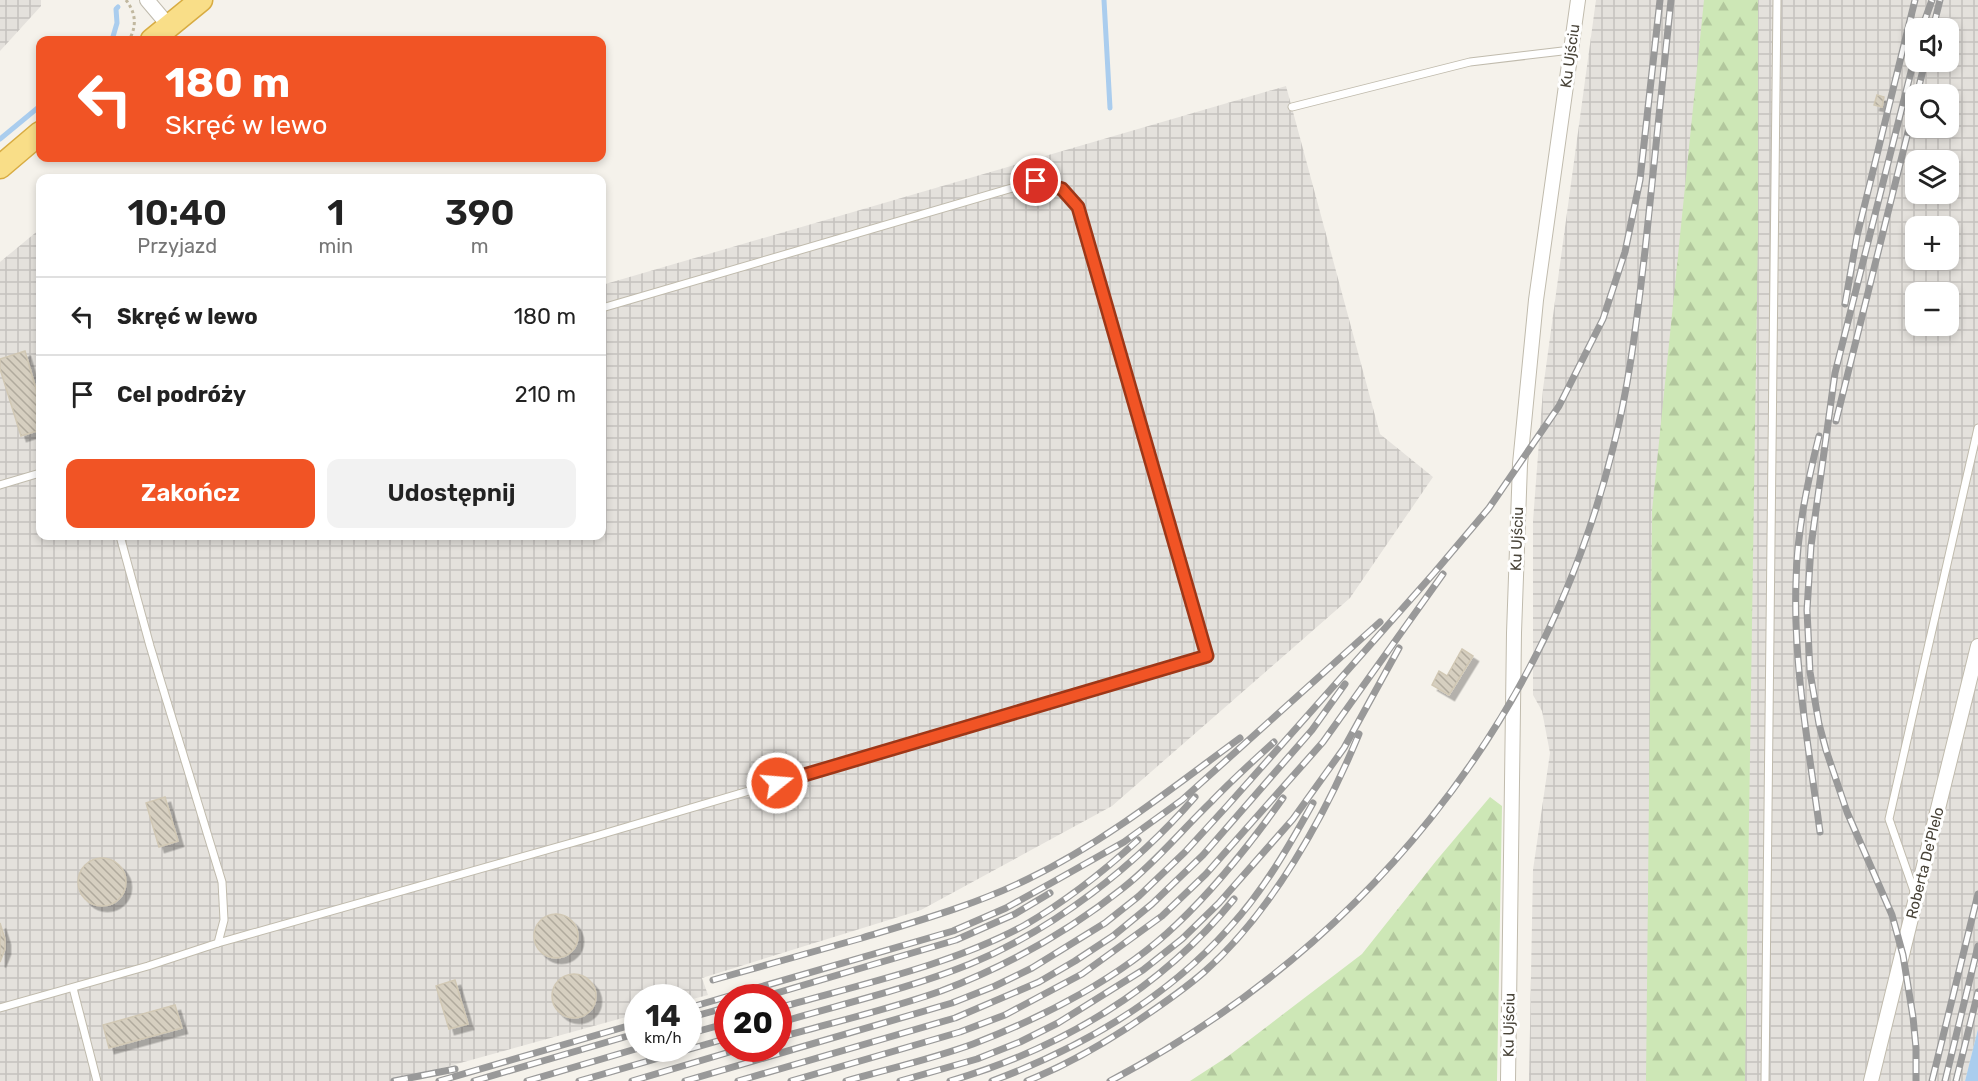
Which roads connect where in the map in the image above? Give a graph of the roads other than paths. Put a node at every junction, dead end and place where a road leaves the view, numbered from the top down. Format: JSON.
{"nodes":[{"id":1,"x":147,"y":0,"type":"edge"},
{"id":2,"x":201,"y":0,"type":"edge"},
{"id":3,"x":1578,"y":0,"type":"edge"},
{"id":4,"x":1777,"y":0,"type":"edge"},
{"id":5,"x":170,"y":26,"type":"junction"},
{"id":6,"x":157,"y":36,"type":"edge"},
{"id":7,"x":1571,"y":50,"type":"junction"},
{"id":8,"x":1292,"y":107,"type":"dead end"},
{"id":9,"x":36,"y":136,"type":"edge"},
{"id":10,"x":0,"y":167,"type":"edge"},
{"id":11,"x":606,"y":308,"type":"edge"},
{"id":12,"x":1978,"y":428,"type":"edge"},
{"id":13,"x":36,"y":474,"type":"edge"},
{"id":14,"x":0,"y":485,"type":"edge"},
{"id":15,"x":121,"y":540,"type":"edge"},
{"id":16,"x":1978,"y":646,"type":"edge"},
{"id":17,"x":1916,"y":900,"type":"junction"},
{"id":18,"x":218,"y":943,"type":"junction"},
{"id":19,"x":73,"y":988,"type":"junction"},
{"id":20,"x":0,"y":1008,"type":"edge"},
{"id":21,"x":97,"y":1081,"type":"edge"},
{"id":22,"x":1508,"y":1081,"type":"edge"},
{"id":23,"x":1765,"y":1081,"type":"edge"},
{"id":24,"x":1871,"y":1081,"type":"edge"}],
"edges":[{"from":1,"to":5,"type":"street"},
{"from":2,"to":5,"type":"highway"},
{"from":3,"to":7,"type":"street","name":"Ku Ujściu"},
{"from":4,"to":23,"type":"lane"},
{"from":5,"to":6,"type":"highway"},
{"from":7,"to":8,"type":"lane"},
{"from":7,"to":22,"type":"street","name":"Ku Ujściu"},
{"from":9,"to":10,"type":"highway"},
{"from":11,"to":18,"type":"lane"},
{"from":12,"to":17,"type":"lane"},
{"from":13,"to":14,"type":"lane"},
{"from":15,"to":18,"type":"lane"},
{"from":16,"to":17,"type":"street","name":"Roberta De'Plelo"},
{"from":17,"to":24,"type":"street","name":"Roberta De'Plelo"},
{"from":18,"to":19,"type":"lane"},
{"from":19,"to":20,"type":"lane"},
{"from":19,"to":21,"type":"lane"}]}
